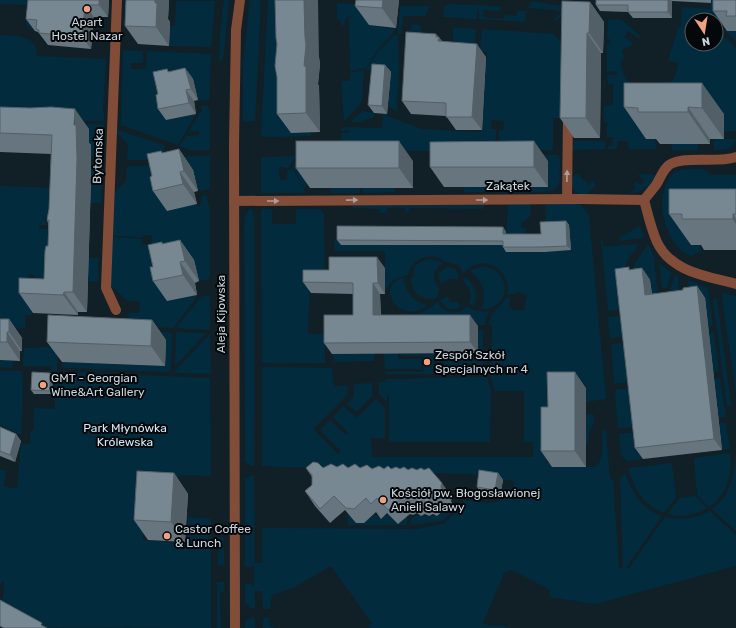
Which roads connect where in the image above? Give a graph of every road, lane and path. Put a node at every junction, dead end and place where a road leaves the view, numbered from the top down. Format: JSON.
{"nodes":[{"id":1,"x":117,"y":0,"type":"edge"},
{"id":2,"x":240,"y":0,"type":"edge"},
{"id":3,"x":568,"y":106,"type":"edge"},
{"id":4,"x":736,"y":157,"type":"edge"},
{"id":5,"x":567,"y":199,"type":"junction"},
{"id":6,"x":644,"y":200,"type":"junction"},
{"id":7,"x":234,"y":201,"type":"junction"},
{"id":8,"x":736,"y":284,"type":"edge"},
{"id":9,"x":116,"y":310,"type":"dead end"},
{"id":10,"x":235,"y":628,"type":"edge"}],
"edges":[{"from":1,"to":9,"type":"street","name":"Bytomska"},
{"from":2,"to":7,"type":"street","name":"Aleja Kijowska"},
{"from":5,"to":3,"type":"street","one_way":true},
{"from":4,"to":6,"type":"street"},
{"from":5,"to":6,"type":"street","name":"Zakątek"},
{"from":7,"to":5,"type":"street","name":"Zakątek","one_way":true},
{"from":6,"to":8,"type":"street"},
{"from":7,"to":10,"type":"street","name":"Aleja Kijowska"}]}
